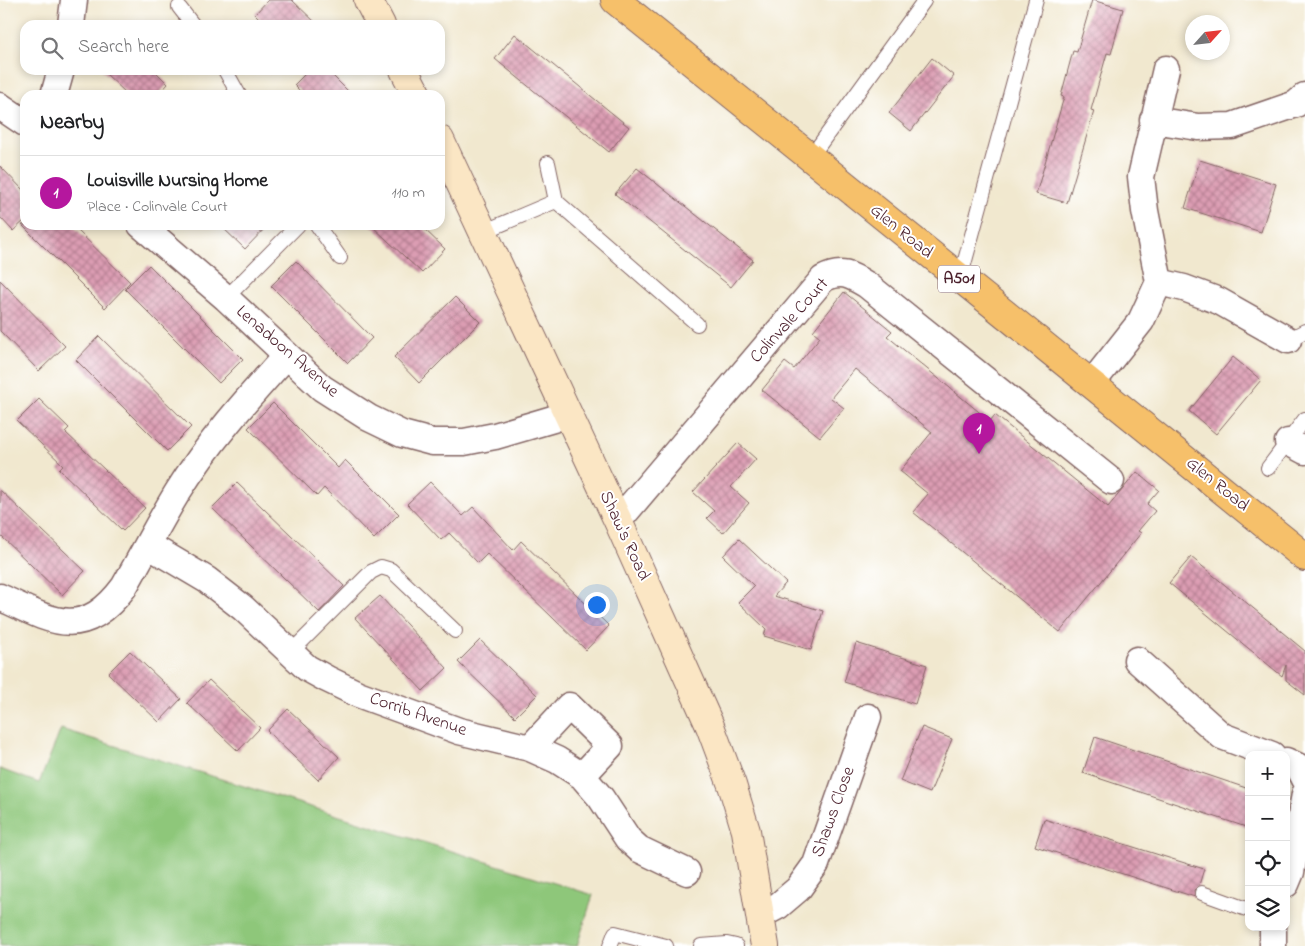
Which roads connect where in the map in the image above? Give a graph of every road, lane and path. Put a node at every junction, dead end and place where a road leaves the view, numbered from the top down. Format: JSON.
{"nodes":[{"id":1,"x":74,"y":0,"type":"edge"},
{"id":2,"x":368,"y":0,"type":"edge"},
{"id":3,"x":615,"y":0,"type":"edge"},
{"id":4,"x":923,"y":0,"type":"edge"},
{"id":5,"x":1036,"y":0,"type":"edge"},
{"id":6,"x":179,"y":7,"type":"dead end"},
{"id":7,"x":72,"y":20,"type":"edge"},
{"id":8,"x":189,"y":20,"type":"edge"},
{"id":9,"x":378,"y":20,"type":"edge"},
{"id":10,"x":1166,"y":69,"type":"dead end"},
{"id":11,"x":60,"y":75,"type":"edge"},
{"id":12,"x":227,"y":75,"type":"edge"},
{"id":13,"x":407,"y":75,"type":"edge"},
{"id":14,"x":55,"y":90,"type":"edge"},
{"id":15,"x":236,"y":90,"type":"edge"},
{"id":16,"x":414,"y":90,"type":"edge"},
{"id":17,"x":1305,"y":96,"type":"edge"},
{"id":18,"x":0,"y":106,"type":"edge"},
{"id":19,"x":20,"y":120,"type":"edge"},
{"id":20,"x":1153,"y":120,"type":"junction"},
{"id":21,"x":445,"y":151,"type":"edge"},
{"id":22,"x":810,"y":158,"type":"junction"},
{"id":23,"x":548,"y":164,"type":"dead end"},
{"id":24,"x":556,"y":201,"type":"junction"},
{"id":25,"x":147,"y":230,"type":"edge"},
{"id":26,"x":293,"y":230,"type":"edge"},
{"id":27,"x":320,"y":230,"type":"edge"},
{"id":28,"x":483,"y":232,"type":"junction"},
{"id":29,"x":340,"y":258,"type":"dead end"},
{"id":30,"x":960,"y":279,"type":"junction"},
{"id":31,"x":1159,"y":282,"type":"junction"},
{"id":32,"x":226,"y":298,"type":"junction"},
{"id":33,"x":697,"y":324,"type":"dead end"},
{"id":34,"x":1296,"y":336,"type":"edge"},
{"id":35,"x":286,"y":356,"type":"junction"},
{"id":36,"x":1092,"y":383,"type":"junction"},
{"id":37,"x":567,"y":412,"type":"junction"},
{"id":38,"x":1305,"y":419,"type":"edge"},
{"id":39,"x":1296,"y":446,"type":"edge"},
{"id":40,"x":1268,"y":468,"type":"dead end"},
{"id":41,"x":1111,"y":481,"type":"dead end"},
{"id":42,"x":618,"y":521,"type":"junction"},
{"id":43,"x":148,"y":545,"type":"junction"},
{"id":44,"x":1305,"y":557,"type":"edge"},
{"id":45,"x":0,"y":597,"type":"edge"},
{"id":46,"x":454,"y":631,"type":"dead end"},
{"id":47,"x":290,"y":653,"type":"junction"},
{"id":48,"x":1137,"y":660,"type":"dead end"},
{"id":49,"x":868,"y":717,"type":"dead end"},
{"id":50,"x":530,"y":748,"type":"junction"},
{"id":51,"x":1261,"y":751,"type":"edge"},
{"id":52,"x":1290,"y":763,"type":"edge"},
{"id":53,"x":582,"y":776,"type":"junction"},
{"id":54,"x":1305,"y":779,"type":"edge"},
{"id":55,"x":1305,"y":794,"type":"edge"},
{"id":56,"x":687,"y":872,"type":"dead end"},
{"id":57,"x":1294,"y":877,"type":"edge"},
{"id":58,"x":1202,"y":893,"type":"dead end"},
{"id":59,"x":1245,"y":909,"type":"edge"},
{"id":60,"x":761,"y":915,"type":"junction"},
{"id":61,"x":1273,"y":931,"type":"edge"},
{"id":62,"x":610,"y":946,"type":"edge"},
{"id":63,"x":666,"y":946,"type":"edge"},
{"id":64,"x":701,"y":946,"type":"edge"},
{"id":65,"x":736,"y":946,"type":"edge"},
{"id":66,"x":765,"y":946,"type":"edge"},
{"id":67,"x":1274,"y":946,"type":"edge"}],
"edges":[{"from":1,"to":7,"type":"street"},
{"from":2,"to":9,"type":"street"},
{"from":3,"to":22,"type":"main road","name":"Glen Road","number":"A501"},
{"from":4,"to":22,"type":"lane"},
{"from":5,"to":30,"type":"lane"},
{"from":6,"to":8,"type":"lane"},
{"from":10,"to":20,"type":"street"},
{"from":11,"to":14,"type":"street"},
{"from":12,"to":15,"type":"lane"},
{"from":13,"to":16,"type":"street"},
{"from":17,"to":20,"type":"street"},
{"from":18,"to":19,"type":"street"},
{"from":20,"to":31,"type":"street"},
{"from":21,"to":28,"type":"street","name":"Shaw's Road"},
{"from":22,"to":30,"type":"main road","name":"Glen Road","number":"A501"},
{"from":23,"to":24,"type":"lane"},
{"from":24,"to":28,"type":"lane"},
{"from":24,"to":33,"type":"lane"},
{"from":25,"to":32,"type":"street","name":"Lenadoon Avenue"},
{"from":26,"to":32,"type":"lane"},
{"from":27,"to":29,"type":"lane"},
{"from":28,"to":37,"type":"street","name":"Shaw's Road"},
{"from":30,"to":36,"type":"main road","name":"Glen Road","number":"A501"},
{"from":31,"to":34,"type":"street"},
{"from":31,"to":36,"type":"street"},
{"from":32,"to":35,"type":"street","name":"Lenadoon Avenue"},
{"from":35,"to":37,"type":"street","name":"Lenadoon Avenue"},
{"from":35,"to":43,"type":"street"},
{"from":36,"to":44,"type":"main road","name":"Glen Road","number":"A501"},
{"from":37,"to":42,"type":"street","name":"Shaw's Road"},
{"from":38,"to":39,"type":"lane"},
{"from":39,"to":40,"type":"lane"},
{"from":41,"to":42,"type":"street","name":"Colinvale Court"},
{"from":42,"to":60,"type":"street","name":"Shaw's Road"},
{"from":43,"to":45,"type":"street"},
{"from":43,"to":47,"type":"street","name":"Corrib Avenue"},
{"from":46,"to":47,"type":"lane"},
{"from":47,"to":50,"type":"street","name":"Corrib Avenue"},
{"from":48,"to":51,"type":"street"},
{"from":49,"to":60,"type":"street","name":"Shaws Close"},
{"from":50,"to":53,"type":"street","name":"Corrib Avenue"},
{"from":50,"to":53,"type":"street"},
{"from":52,"to":54,"type":"street"},
{"from":53,"to":56,"type":"street","name":"Corrib Avenue"},
{"from":55,"to":57,"type":"street"},
{"from":58,"to":59,"type":"lane"},
{"from":60,"to":66,"type":"street","name":"Shaw's Road"},
{"from":61,"to":67,"type":"street"},
{"from":62,"to":63,"type":"lane"},
{"from":64,"to":65,"type":"lane"}]}
